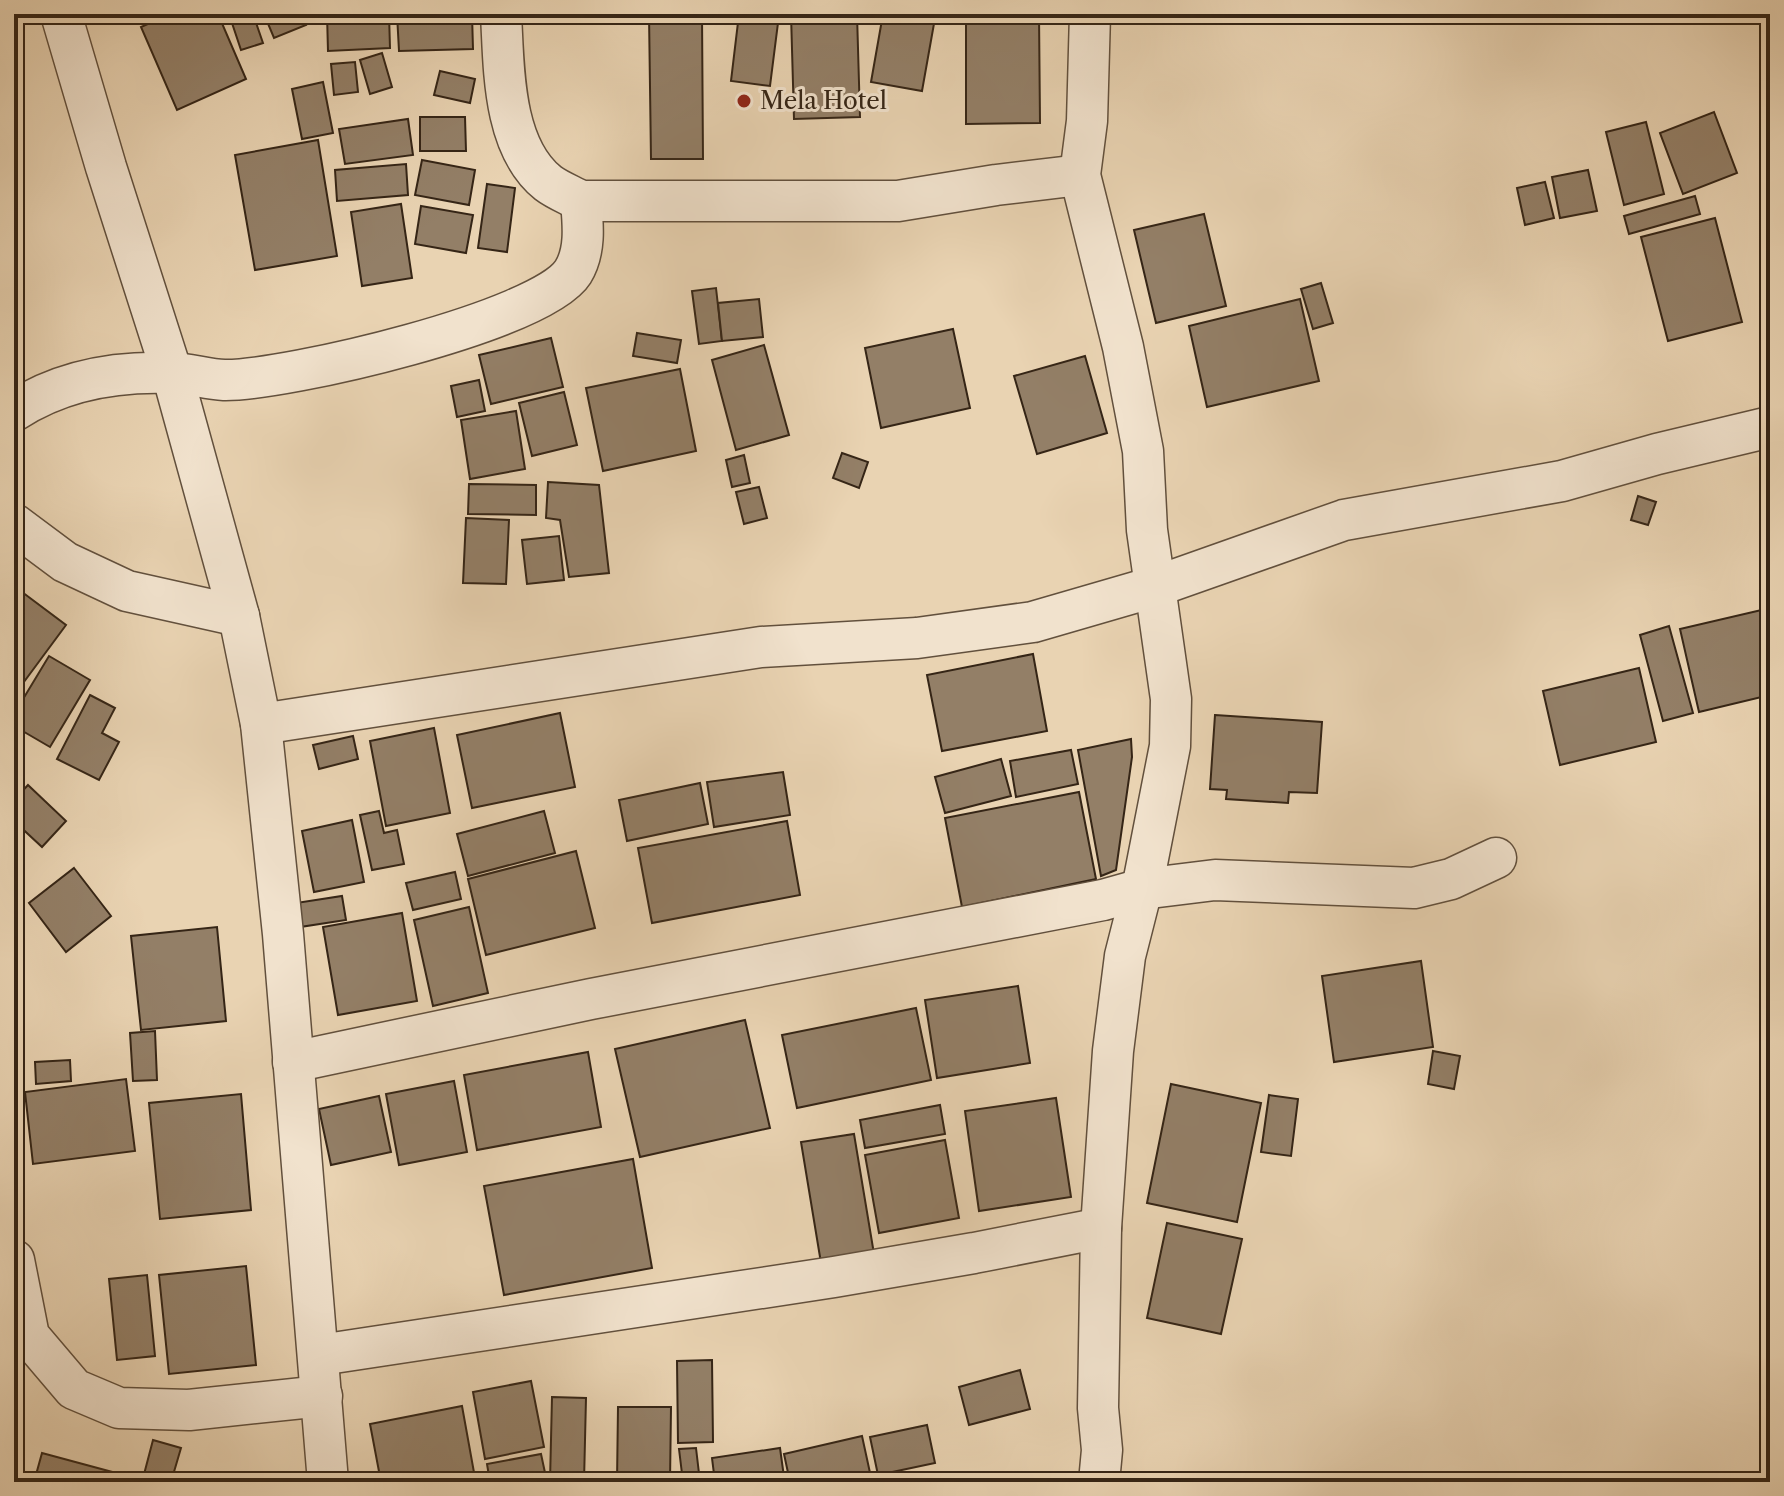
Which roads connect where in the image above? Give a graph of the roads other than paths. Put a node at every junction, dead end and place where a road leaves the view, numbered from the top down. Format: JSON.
{"nodes":[{"id":1,"x":61,"y":14,"type":"edge"},
{"id":2,"x":501,"y":14,"type":"edge"},
{"id":3,"x":1090,"y":14,"type":"edge"},
{"id":4,"x":1080,"y":175,"type":"junction"},
{"id":5,"x":581,"y":201,"type":"junction"},
{"id":6,"x":172,"y":373,"type":"junction"},
{"id":7,"x":14,"y":411,"type":"edge"},
{"id":8,"x":1770,"y":427,"type":"edge"},
{"id":9,"x":14,"y":524,"type":"edge"},
{"id":10,"x":1157,"y":586,"type":"junction"},
{"id":11,"x":239,"y":616,"type":"junction"},
{"id":12,"x":261,"y":724,"type":"junction"},
{"id":13,"x":1496,"y":858,"type":"dead end"},
{"id":14,"x":1142,"y":889,"type":"junction"},
{"id":15,"x":293,"y":1062,"type":"junction"},
{"id":16,"x":1101,"y":1228,"type":"junction"},
{"id":17,"x":14,"y":1260,"type":"edge"},
{"id":18,"x":320,"y":1355,"type":"junction"},
{"id":19,"x":322,"y":1396,"type":"junction"},
{"id":20,"x":328,"y":1482,"type":"edge"},
{"id":21,"x":1099,"y":1482,"type":"edge"}],
"edges":[{"from":1,"to":6,"type":"street"},
{"from":2,"to":5,"type":"street"},
{"from":3,"to":4,"type":"street"},
{"from":4,"to":5,"type":"street"},
{"from":4,"to":10,"type":"street"},
{"from":5,"to":6,"type":"street"},
{"from":6,"to":7,"type":"street"},
{"from":6,"to":11,"type":"street"},
{"from":8,"to":10,"type":"street"},
{"from":9,"to":11,"type":"street"},
{"from":10,"to":12,"type":"street"},
{"from":10,"to":14,"type":"street"},
{"from":11,"to":12,"type":"street"},
{"from":12,"to":15,"type":"street"},
{"from":13,"to":14,"type":"street"},
{"from":14,"to":15,"type":"street"},
{"from":14,"to":16,"type":"street"},
{"from":15,"to":18,"type":"street"},
{"from":16,"to":18,"type":"street"},
{"from":16,"to":21,"type":"street"},
{"from":17,"to":19,"type":"street"},
{"from":18,"to":19,"type":"street"},
{"from":19,"to":20,"type":"street"}]}
